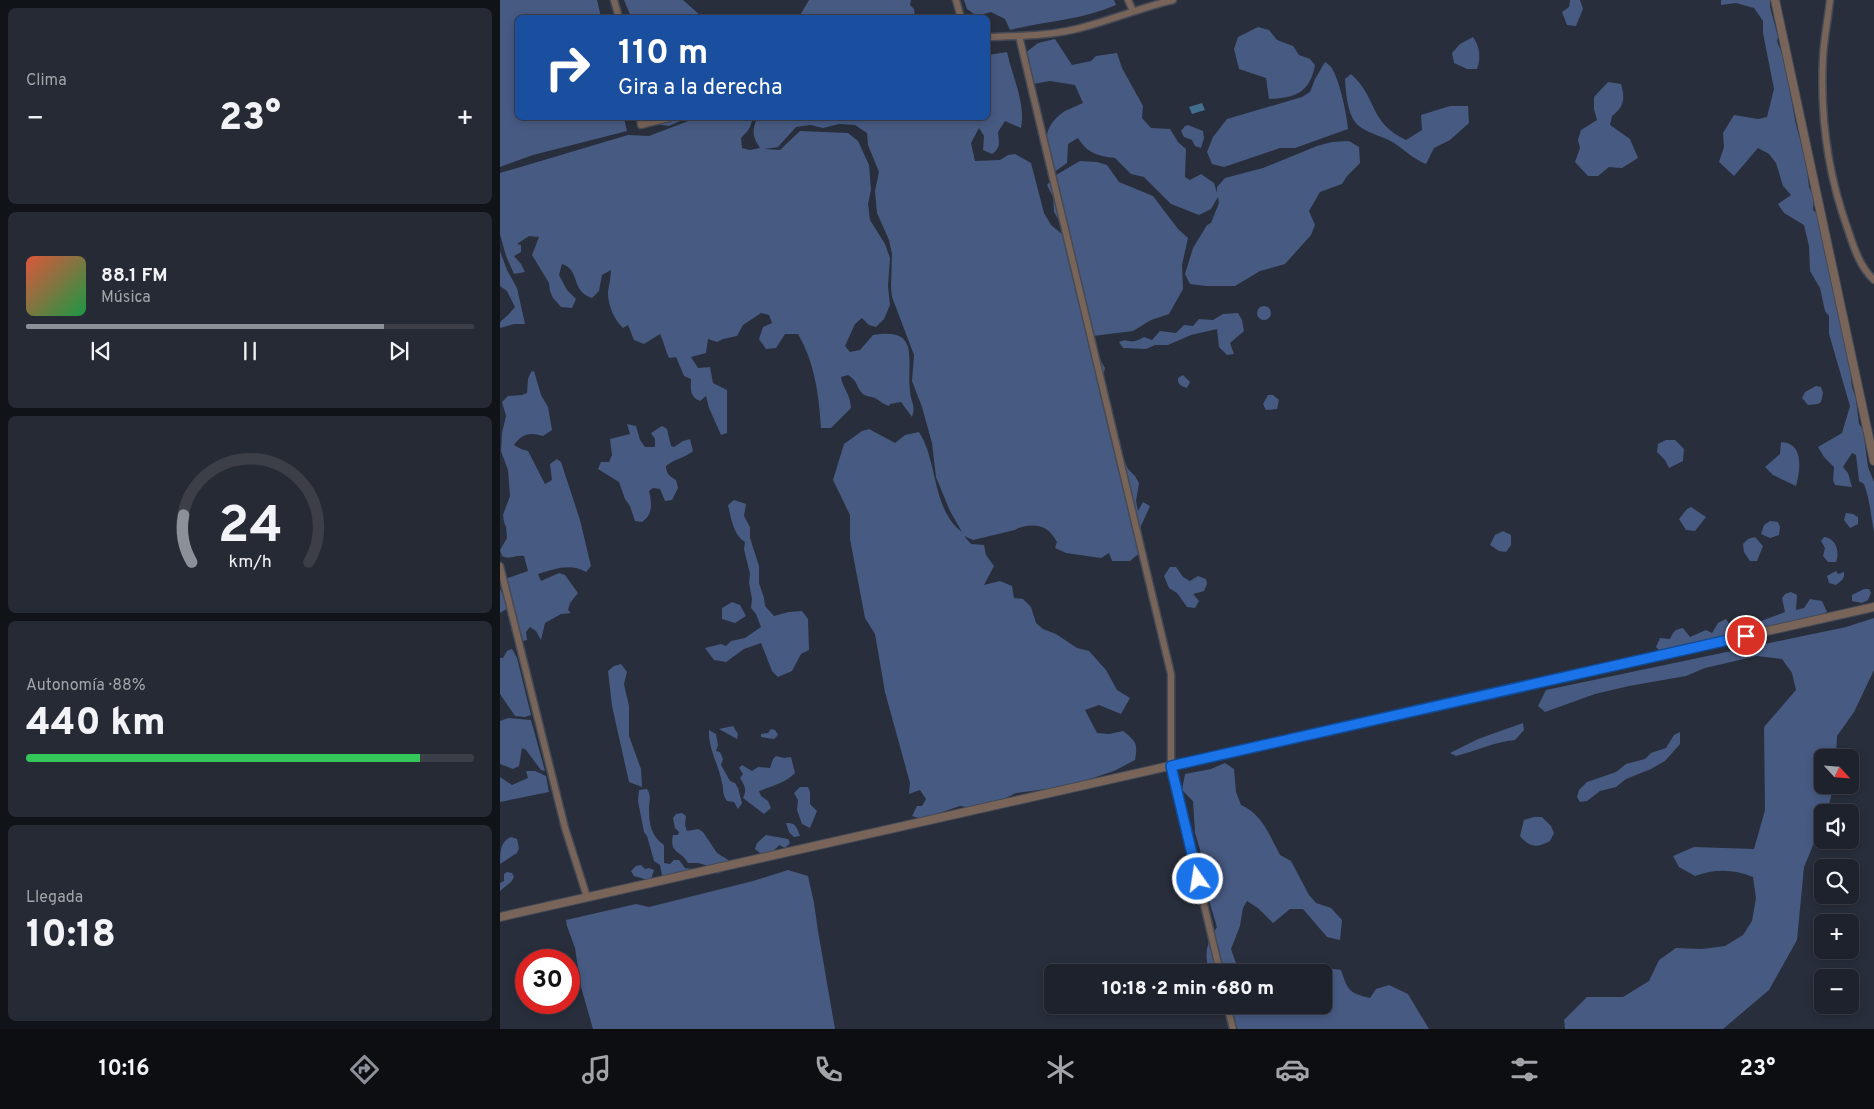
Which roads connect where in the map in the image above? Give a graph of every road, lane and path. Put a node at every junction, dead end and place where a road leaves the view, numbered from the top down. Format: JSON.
{"nodes":[{"id":1,"x":614,"y":0,"type":"edge"},
{"id":2,"x":956,"y":0,"type":"edge"},
{"id":3,"x":1128,"y":0,"type":"edge"},
{"id":4,"x":1173,"y":0,"type":"edge"},
{"id":5,"x":1775,"y":0,"type":"edge"},
{"id":6,"x":1830,"y":0,"type":"edge"},
{"id":7,"x":1133,"y":11,"type":"junction"},
{"id":8,"x":617,"y":15,"type":"edge"},
{"id":9,"x":960,"y":15,"type":"edge"},
{"id":10,"x":1019,"y":36,"type":"junction"},
{"id":11,"x":990,"y":37,"type":"edge"},
{"id":12,"x":640,"y":120,"type":"edge"},
{"id":13,"x":661,"y":120,"type":"edge"},
{"id":14,"x":1874,"y":280,"type":"edge"},
{"id":15,"x":1874,"y":461,"type":"edge"},
{"id":16,"x":500,"y":566,"type":"edge"},
{"id":17,"x":1874,"y":607,"type":"edge"},
{"id":18,"x":1171,"y":766,"type":"junction"},
{"id":19,"x":587,"y":897,"type":"junction"},
{"id":20,"x":500,"y":917,"type":"edge"},
{"id":21,"x":1218,"y":964,"type":"edge"},
{"id":22,"x":1229,"y":1014,"type":"edge"},
{"id":23,"x":1233,"y":1029,"type":"edge"}],
"edges":[{"from":1,"to":8,"type":"street"},
{"from":2,"to":9,"type":"street"},
{"from":3,"to":7,"type":"street"},
{"from":4,"to":7,"type":"street"},
{"from":5,"to":15,"type":"street"},
{"from":6,"to":14,"type":"street"},
{"from":7,"to":10,"type":"street"},
{"from":10,"to":11,"type":"street"},
{"from":10,"to":18,"type":"street"},
{"from":12,"to":13,"type":"street"},
{"from":16,"to":19,"type":"street"},
{"from":17,"to":18,"type":"street"},
{"from":18,"to":19,"type":"street"},
{"from":18,"to":21,"type":"street"},
{"from":19,"to":20,"type":"street"},
{"from":22,"to":23,"type":"street"}]}
